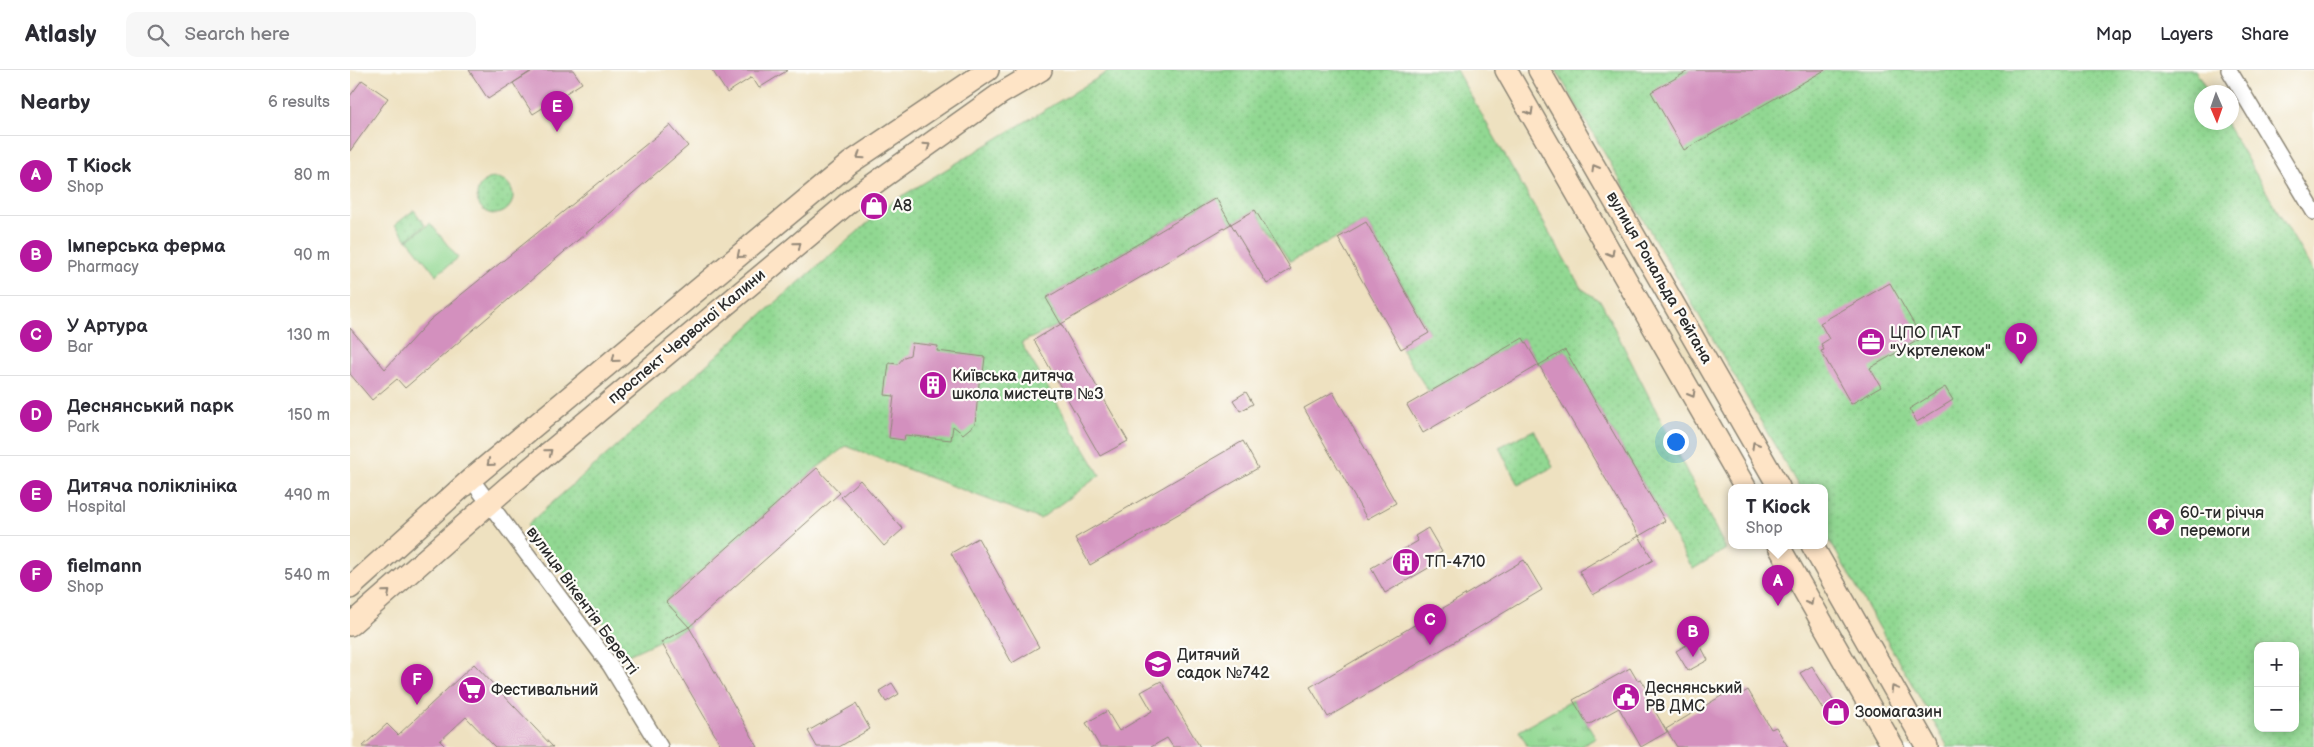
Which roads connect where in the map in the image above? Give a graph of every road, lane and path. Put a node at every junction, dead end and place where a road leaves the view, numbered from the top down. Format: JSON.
{"nodes":[{"id":1,"x":988,"y":70,"type":"edge"},
{"id":2,"x":1041,"y":70,"type":"edge"},
{"id":3,"x":1506,"y":70,"type":"edge"},
{"id":4,"x":1539,"y":70,"type":"edge"},
{"id":5,"x":2230,"y":70,"type":"edge"},
{"id":6,"x":2314,"y":212,"type":"edge"},
{"id":7,"x":471,"y":479,"type":"junction"},
{"id":8,"x":1743,"y":484,"type":"edge"},
{"id":9,"x":1777,"y":484,"type":"edge"},
{"id":10,"x":489,"y":504,"type":"junction"},
{"id":11,"x":1780,"y":549,"type":"edge"},
{"id":12,"x":1814,"y":549,"type":"edge"},
{"id":13,"x":350,"y":588,"type":"edge"},
{"id":14,"x":350,"y":625,"type":"edge"},
{"id":15,"x":660,"y":747,"type":"edge"},
{"id":16,"x":1893,"y":747,"type":"edge"},
{"id":17,"x":1927,"y":747,"type":"edge"}],
"edges":[{"from":1,"to":7,"type":"main road","name":"проспект Червоної Калини","one_way":true},
{"from":10,"to":2,"type":"main road","name":"проспект Червоної Калини","one_way":true},
{"from":3,"to":8,"type":"main road","name":"вулиця Рональда Рейгана","one_way":true},
{"from":9,"to":4,"type":"main road","name":"вулиця Рональда Рейгана","one_way":true},
{"from":5,"to":6,"type":"street"},
{"from":7,"to":10,"type":"street","name":"вулиця Вікентія Беретті"},
{"from":7,"to":13,"type":"main road","name":"проспект Червоної Калини"},
{"from":14,"to":10,"type":"main road","name":"проспект Червоної Калини","one_way":true},
{"from":10,"to":15,"type":"street","name":"вулиця Вікентія Беретті"},
{"from":11,"to":16,"type":"main road","one_way":true},
{"from":17,"to":12,"type":"main road","one_way":true}]}
